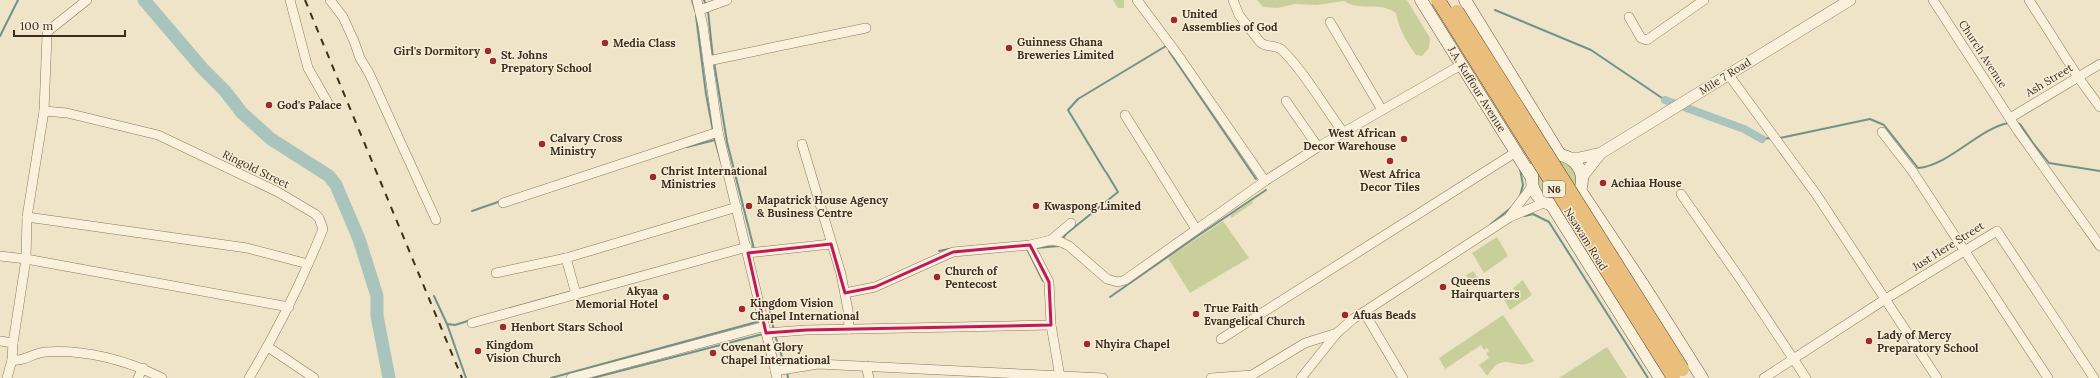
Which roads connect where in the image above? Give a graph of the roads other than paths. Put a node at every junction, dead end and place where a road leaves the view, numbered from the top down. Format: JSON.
{"nodes":[{"id":1,"x":87,"y":0,"type":"edge"},
{"id":2,"x":290,"y":0,"type":"edge"},
{"id":3,"x":330,"y":0,"type":"edge"},
{"id":4,"x":697,"y":0,"type":"edge"},
{"id":5,"x":727,"y":0,"type":"edge"},
{"id":6,"x":1137,"y":0,"type":"edge"},
{"id":7,"x":1233,"y":0,"type":"edge"},
{"id":8,"x":1421,"y":0,"type":"edge"},
{"id":9,"x":1438,"y":0,"type":"edge"},
{"id":10,"x":1449,"y":0,"type":"edge"},
{"id":11,"x":1465,"y":0,"type":"edge"},
{"id":12,"x":1704,"y":0,"type":"edge"},
{"id":13,"x":1850,"y":0,"type":"edge"},
{"id":14,"x":1933,"y":0,"type":"edge"},
{"id":15,"x":2029,"y":0,"type":"edge"},
{"id":16,"x":700,"y":10,"type":"junction"},
{"id":17,"x":1628,"y":17,"type":"dead end"},
{"id":18,"x":1330,"y":22,"type":"dead end"},
{"id":19,"x":866,"y":28,"type":"dead end"},
{"id":20,"x":708,"y":61,"type":"junction"},
{"id":21,"x":2100,"y":64,"type":"edge"},
{"id":22,"x":1461,"y":65,"type":"junction"},
{"id":23,"x":1728,"y":74,"type":"junction"},
{"id":24,"x":2078,"y":77,"type":"junction"},
{"id":25,"x":1286,"y":101,"type":"dead end"},
{"id":26,"x":328,"y":103,"type":"dead end"},
{"id":27,"x":2100,"y":107,"type":"edge"},
{"id":28,"x":1382,"y":110,"type":"junction"},
{"id":29,"x":44,"y":111,"type":"junction"},
{"id":30,"x":1125,"y":115,"type":"dead end"},
{"id":31,"x":2012,"y":119,"type":"junction"},
{"id":32,"x":718,"y":132,"type":"junction"},
{"id":33,"x":1343,"y":132,"type":"junction"},
{"id":34,"x":1882,"y":132,"type":"dead end"},
{"id":35,"x":802,"y":144,"type":"dead end"},
{"id":36,"x":1318,"y":147,"type":"junction"},
{"id":37,"x":1516,"y":152,"type":"junction"},
{"id":38,"x":1600,"y":153,"type":"junction"},
{"id":39,"x":1565,"y":157,"type":"junction"},
{"id":40,"x":1582,"y":177,"type":"junction"},
{"id":41,"x":1265,"y":181,"type":"junction"},
{"id":42,"x":1532,"y":182,"type":"junction"},
{"id":43,"x":1580,"y":190,"type":"junction"},
{"id":44,"x":1681,"y":194,"type":"dead end"},
{"id":45,"x":503,"y":202,"type":"dead end"},
{"id":46,"x":1548,"y":203,"type":"junction"},
{"id":47,"x":737,"y":207,"type":"junction"},
{"id":48,"x":27,"y":217,"type":"junction"},
{"id":49,"x":1510,"y":217,"type":"junction"},
{"id":50,"x":436,"y":220,"type":"dead end"},
{"id":51,"x":1071,"y":223,"type":"dead end"},
{"id":52,"x":1196,"y":230,"type":"junction"},
{"id":53,"x":1051,"y":240,"type":"junction"},
{"id":54,"x":831,"y":244,"type":"junction"},
{"id":55,"x":1030,"y":245,"type":"junction"},
{"id":56,"x":2100,"y":246,"type":"edge"},
{"id":57,"x":748,"y":250,"type":"junction"},
{"id":58,"x":1964,"y":250,"type":"junction"},
{"id":59,"x":0,"y":256,"type":"edge"},
{"id":60,"x":566,"y":258,"type":"junction"},
{"id":61,"x":26,"y":259,"type":"junction"},
{"id":62,"x":308,"y":264,"type":"junction"},
{"id":63,"x":496,"y":273,"type":"dead end"},
{"id":64,"x":845,"y":293,"type":"junction"},
{"id":65,"x":576,"y":294,"type":"junction"},
{"id":66,"x":1884,"y":300,"type":"junction"},
{"id":67,"x":289,"y":307,"type":"junction"},
{"id":68,"x":1364,"y":312,"type":"junction"},
{"id":69,"x":472,"y":323,"type":"dead end"},
{"id":70,"x":1050,"y":325,"type":"junction"},
{"id":71,"x":849,"y":329,"type":"junction"},
{"id":72,"x":765,"y":330,"type":"junction"},
{"id":73,"x":1336,"y":333,"type":"junction"},
{"id":74,"x":1221,"y":339,"type":"dead end"},
{"id":75,"x":0,"y":340,"type":"edge"},
{"id":76,"x":13,"y":343,"type":"junction"},
{"id":77,"x":268,"y":347,"type":"junction"},
{"id":78,"x":1793,"y":358,"type":"junction"},
{"id":79,"x":12,"y":360,"type":"junction"},
{"id":80,"x":866,"y":366,"type":"junction"},
{"id":81,"x":143,"y":368,"type":"junction"},
{"id":82,"x":1672,"y":374,"type":"edge"},
{"id":83,"x":776,"y":375,"type":"edge"},
{"id":84,"x":1060,"y":376,"type":"junction"},
{"id":85,"x":7,"y":378,"type":"edge"},
{"id":86,"x":138,"y":378,"type":"edge"},
{"id":87,"x":162,"y":378,"type":"edge"},
{"id":88,"x":249,"y":378,"type":"edge"},
{"id":89,"x":314,"y":378,"type":"edge"},
{"id":90,"x":571,"y":378,"type":"edge"},
{"id":91,"x":869,"y":378,"type":"edge"},
{"id":92,"x":1103,"y":378,"type":"edge"},
{"id":93,"x":1211,"y":378,"type":"edge"},
{"id":94,"x":1301,"y":378,"type":"edge"},
{"id":95,"x":1403,"y":378,"type":"edge"},
{"id":96,"x":1702,"y":378,"type":"edge"},
{"id":97,"x":1764,"y":378,"type":"edge"},
{"id":98,"x":1806,"y":378,"type":"edge"},
{"id":99,"x":1937,"y":378,"type":"edge"},
{"id":100,"x":2048,"y":378,"type":"edge"},
{"id":101,"x":2094,"y":378,"type":"edge"}],
"edges":[{"from":1,"to":29,"type":"street"},
{"from":2,"to":26,"type":"street"},
{"from":3,"to":50,"type":"street"},
{"from":4,"to":16,"type":"street"},
{"from":5,"to":16,"type":"street"},
{"from":6,"to":41,"type":"street"},
{"from":7,"to":33,"type":"street"},
{"from":8,"to":22,"type":"main road","name":"J.A. Kuffour Avenue"},
{"from":9,"to":82,"type":"highway","name":"Nsawam Road","number":"N6","bridge":true},
{"from":10,"to":82,"type":"highway","name":"Nsawam Road","number":"N6","bridge":true},
{"from":11,"to":39,"type":"main road"},
{"from":12,"to":17,"type":"street"},
{"from":13,"to":23,"type":"street","name":"Mile 7 Road"},
{"from":14,"to":31,"type":"street","name":"Church Avenue"},
{"from":15,"to":24,"type":"street"},
{"from":16,"to":20,"type":"street"},
{"from":18,"to":28,"type":"street"},
{"from":19,"to":20,"type":"street"},
{"from":20,"to":32,"type":"street"},
{"from":21,"to":24,"type":"street","name":"Ash Street"},
{"from":22,"to":28,"type":"street"},
{"from":22,"to":37,"type":"main road","name":"J.A. Kuffour Avenue"},
{"from":23,"to":38,"type":"street","name":"Mile 7 Road"},
{"from":23,"to":66,"type":"street"},
{"from":24,"to":27,"type":"street"},
{"from":24,"to":31,"type":"street","name":"Ash Street"},
{"from":25,"to":36,"type":"street"},
{"from":28,"to":33,"type":"street"},
{"from":29,"to":48,"type":"street"},
{"from":29,"to":62,"type":"street","name":"Ringold Street"},
{"from":30,"to":52,"type":"street"},
{"from":31,"to":56,"type":"street","name":"Church Avenue"},
{"from":32,"to":45,"type":"street"},
{"from":32,"to":47,"type":"street"},
{"from":33,"to":36,"type":"street"},
{"from":34,"to":58,"type":"street"},
{"from":35,"to":54,"type":"street"},
{"from":36,"to":41,"type":"street"},
{"from":37,"to":42,"type":"main road","name":"J.A. Kuffour Avenue"},
{"from":37,"to":74,"type":"street"},
{"from":38,"to":39,"type":"street"},
{"from":38,"to":40,"type":"street"},
{"from":39,"to":40,"type":"main road"},
{"from":39,"to":42,"type":"main road"},
{"from":40,"to":43,"type":"main road"},
{"from":41,"to":52,"type":"street"},
{"from":42,"to":46,"type":"main road"},
{"from":42,"to":49,"type":"street"},
{"from":43,"to":46,"type":"main road"},
{"from":43,"to":96,"type":"main road"},
{"from":44,"to":78,"type":"street"},
{"from":46,"to":49,"type":"street"},
{"from":46,"to":82,"type":"main road"},
{"from":47,"to":57,"type":"street"},
{"from":47,"to":60,"type":"street"},
{"from":48,"to":61,"type":"street"},
{"from":48,"to":62,"type":"street"},
{"from":49,"to":68,"type":"street"},
{"from":51,"to":53,"type":"street"},
{"from":52,"to":53,"type":"street"},
{"from":53,"to":55,"type":"street"},
{"from":54,"to":57,"type":"street"},
{"from":54,"to":64,"type":"street"},
{"from":55,"to":64,"type":"street"},
{"from":55,"to":70,"type":"street"},
{"from":57,"to":65,"type":"street"},
{"from":57,"to":72,"type":"street"},
{"from":58,"to":66,"type":"street","name":"Just Here Street"},
{"from":58,"to":100,"type":"street"},
{"from":58,"to":101,"type":"street","name":"Just Here Street"},
{"from":59,"to":61,"type":"street"},
{"from":60,"to":63,"type":"street"},
{"from":60,"to":65,"type":"street"},
{"from":61,"to":67,"type":"street"},
{"from":61,"to":76,"type":"street"},
{"from":62,"to":67,"type":"street","name":"Ringold Street"},
{"from":64,"to":71,"type":"street"},
{"from":65,"to":69,"type":"street"},
{"from":66,"to":78,"type":"street","name":"Just Here Street"},
{"from":66,"to":99,"type":"street"},
{"from":67,"to":77,"type":"street","name":"Ringold Street"},
{"from":68,"to":73,"type":"street"},
{"from":68,"to":95,"type":"street"},
{"from":70,"to":71,"type":"street"},
{"from":70,"to":84,"type":"street"},
{"from":71,"to":72,"type":"street"},
{"from":72,"to":83,"type":"street"},
{"from":72,"to":90,"type":"street"},
{"from":73,"to":93,"type":"street"},
{"from":73,"to":94,"type":"street"},
{"from":75,"to":76,"type":"street"},
{"from":76,"to":79,"type":"street"},
{"from":77,"to":88,"type":"street","name":"Ringold Street"},
{"from":77,"to":89,"type":"street"},
{"from":78,"to":97,"type":"street","name":"Just Here Street"},
{"from":78,"to":98,"type":"street"},
{"from":79,"to":81,"type":"street"},
{"from":79,"to":85,"type":"street"},
{"from":80,"to":83,"type":"street"},
{"from":80,"to":84,"type":"street"},
{"from":80,"to":91,"type":"street"},
{"from":81,"to":86,"type":"street"},
{"from":81,"to":87,"type":"street"},
{"from":84,"to":92,"type":"street"}]}
